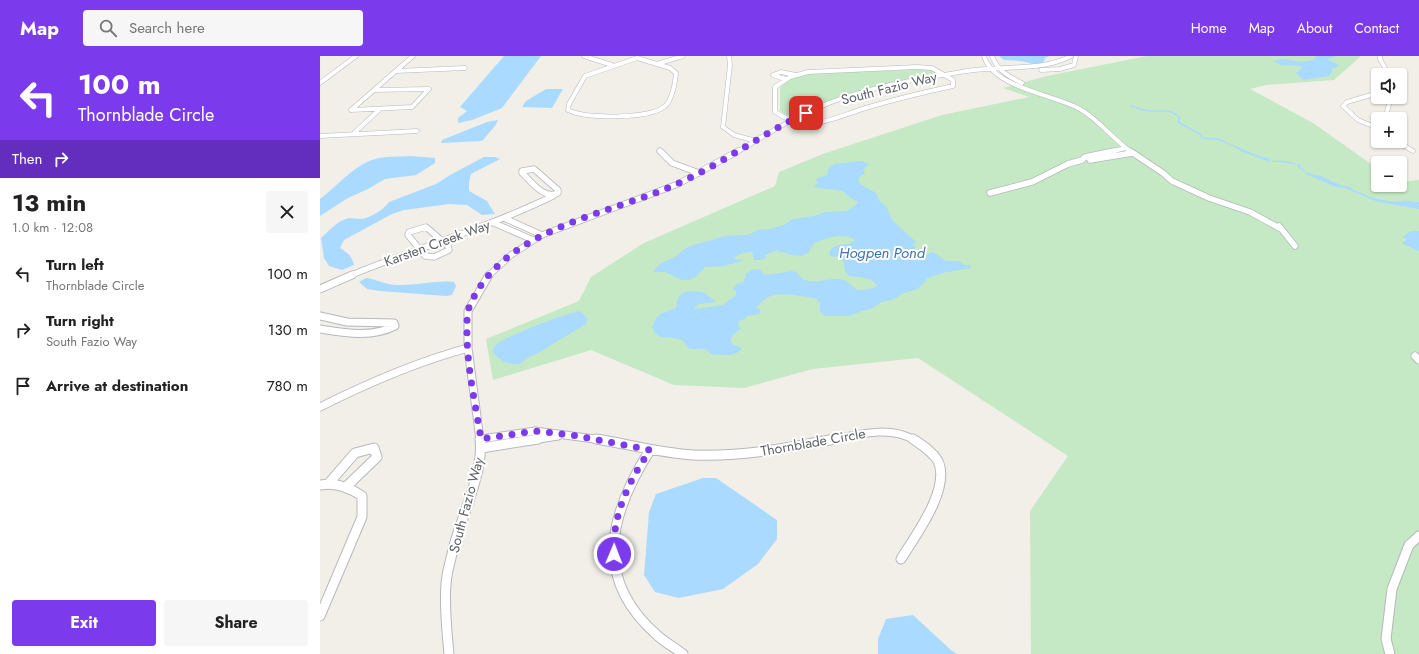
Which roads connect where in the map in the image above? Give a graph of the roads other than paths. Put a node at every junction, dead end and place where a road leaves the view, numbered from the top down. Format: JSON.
{"nodes":[{"id":1,"x":356,"y":56,"type":"edge"},
{"id":2,"x":413,"y":56,"type":"edge"},
{"id":3,"x":584,"y":56,"type":"edge"},
{"id":4,"x":683,"y":56,"type":"edge"},
{"id":5,"x":729,"y":56,"type":"edge"},
{"id":6,"x":734,"y":56,"type":"edge"},
{"id":7,"x":984,"y":56,"type":"edge"},
{"id":8,"x":992,"y":56,"type":"edge"},
{"id":9,"x":1071,"y":56,"type":"edge"},
{"id":10,"x":1076,"y":56,"type":"edge"},
{"id":11,"x":1380,"y":56,"type":"edge"},
{"id":12,"x":638,"y":57,"type":"edge"},
{"id":13,"x":657,"y":64,"type":"junction"},
{"id":14,"x":613,"y":65,"type":"junction"},
{"id":15,"x":730,"y":65,"type":"junction"},
{"id":16,"x":465,"y":68,"type":"dead end"},
{"id":17,"x":999,"y":68,"type":"junction"},
{"id":18,"x":1384,"y":68,"type":"edge"},
{"id":19,"x":991,"y":69,"type":"junction"},
{"id":20,"x":396,"y":71,"type":"junction"},
{"id":21,"x":796,"y":75,"type":"junction"},
{"id":22,"x":944,"y":75,"type":"junction"},
{"id":23,"x":785,"y":79,"type":"junction"},
{"id":24,"x":320,"y":83,"type":"edge"},
{"id":25,"x":374,"y":90,"type":"junction"},
{"id":26,"x":1040,"y":93,"type":"junction"},
{"id":27,"x":1371,"y":95,"type":"edge"},
{"id":28,"x":380,"y":109,"type":"junction"},
{"id":29,"x":793,"y":119,"type":"junction"},
{"id":30,"x":1371,"y":126,"type":"edge"},
{"id":31,"x":417,"y":131,"type":"dead end"},
{"id":32,"x":353,"y":134,"type":"junction"},
{"id":33,"x":320,"y":136,"type":"edge"},
{"id":34,"x":756,"y":141,"type":"junction"},
{"id":35,"x":1407,"y":147,"type":"edge"},
{"id":36,"x":1126,"y":148,"type":"junction"},
{"id":37,"x":660,"y":151,"type":"dead end"},
{"id":38,"x":1413,"y":151,"type":"dead end"},
{"id":39,"x":1132,"y":153,"type":"junction"},
{"id":40,"x":1082,"y":160,"type":"junction"},
{"id":41,"x":699,"y":173,"type":"junction"},
{"id":42,"x":990,"y":193,"type":"dead end"},
{"id":43,"x":554,"y":196,"type":"junction"},
{"id":44,"x":504,"y":218,"type":"junction"},
{"id":45,"x":494,"y":223,"type":"junction"},
{"id":46,"x":542,"y":235,"type":"junction"},
{"id":47,"x":532,"y":240,"type":"junction"},
{"id":48,"x":441,"y":242,"type":"junction"},
{"id":49,"x":1295,"y":246,"type":"dead end"},
{"id":50,"x":419,"y":249,"type":"junction"},
{"id":51,"x":320,"y":289,"type":"edge"},
{"id":52,"x":320,"y":316,"type":"edge"},
{"id":53,"x":320,"y":329,"type":"edge"},
{"id":54,"x":468,"y":348,"type":"junction"},
{"id":55,"x":320,"y":407,"type":"edge"},
{"id":56,"x":481,"y":443,"type":"junction"},
{"id":57,"x":650,"y":450,"type":"junction"},
{"id":58,"x":324,"y":484,"type":"edge"},
{"id":59,"x":347,"y":486,"type":"junction"},
{"id":60,"x":1419,"y":536,"type":"edge"},
{"id":61,"x":901,"y":559,"type":"dead end"},
{"id":62,"x":320,"y":616,"type":"edge"},
{"id":63,"x":449,"y":654,"type":"edge"},
{"id":64,"x":682,"y":654,"type":"edge"},
{"id":65,"x":1390,"y":654,"type":"edge"}],
"edges":[{"from":1,"to":24,"type":"street"},
{"from":2,"to":20,"type":"street"},
{"from":3,"to":14,"type":"street"},
{"from":4,"to":13,"type":"street"},
{"from":5,"to":15,"type":"street"},
{"from":6,"to":15,"type":"street"},
{"from":7,"to":19,"type":"street"},
{"from":8,"to":17,"type":"street"},
{"from":9,"to":17,"type":"street"},
{"from":10,"to":17,"type":"street"},
{"from":11,"to":18,"type":"street"},
{"from":12,"to":13,"type":"street"},
{"from":12,"to":14,"type":"street"},
{"from":13,"to":14,"type":"street"},
{"from":15,"to":34,"type":"street"},
{"from":16,"to":20,"type":"street"},
{"from":17,"to":19,"type":"street","name":"South Fazio Way"},
{"from":17,"to":26,"type":"street"},
{"from":19,"to":22,"type":"street","name":"South Fazio Way"},
{"from":19,"to":26,"type":"street"},
{"from":20,"to":25,"type":"street"},
{"from":21,"to":22,"type":"street"},
{"from":21,"to":23,"type":"street"},
{"from":21,"to":23,"type":"street"},
{"from":22,"to":29,"type":"street","name":"South Fazio Way"},
{"from":22,"to":29,"type":"street"},
{"from":23,"to":29,"type":"street"},
{"from":25,"to":28,"type":"street"},
{"from":25,"to":28,"type":"street"},
{"from":26,"to":36,"type":"street"},
{"from":27,"to":30,"type":"street"},
{"from":28,"to":32,"type":"street"},
{"from":29,"to":34,"type":"street","name":"South Fazio Way"},
{"from":31,"to":32,"type":"street"},
{"from":32,"to":33,"type":"street"},
{"from":34,"to":41,"type":"street","name":"South Fazio Way"},
{"from":35,"to":38,"type":"street"},
{"from":36,"to":39,"type":"street"},
{"from":36,"to":40,"type":"street"},
{"from":37,"to":41,"type":"street"},
{"from":39,"to":40,"type":"street"},
{"from":39,"to":49,"type":"street"},
{"from":40,"to":42,"type":"street"},
{"from":41,"to":46,"type":"street","name":"South Fazio Way"},
{"from":43,"to":43,"type":"street"},
{"from":43,"to":44,"type":"street","name":"Karsten Creek Way"},
{"from":44,"to":45,"type":"street","name":"Karsten Creek Way"},
{"from":44,"to":46,"type":"street"},
{"from":45,"to":47,"type":"street"},
{"from":45,"to":48,"type":"street","name":"Karsten Creek Way"},
{"from":46,"to":47,"type":"street","name":"South Fazio Way"},
{"from":47,"to":54,"type":"street","name":"South Fazio Way"},
{"from":48,"to":50,"type":"street","name":"Karsten Creek Way"},
{"from":48,"to":50,"type":"street"},
{"from":48,"to":50,"type":"street"},
{"from":50,"to":51,"type":"street","name":"Karsten Creek Way"},
{"from":52,"to":53,"type":"street"},
{"from":54,"to":55,"type":"street"},
{"from":54,"to":56,"type":"street","name":"South Fazio Way"},
{"from":56,"to":57,"type":"street","name":"Thornblade Circle"},
{"from":56,"to":63,"type":"street","name":"South Fazio Way"},
{"from":57,"to":61,"type":"street","name":"Thornblade Circle"},
{"from":57,"to":64,"type":"street"},
{"from":58,"to":59,"type":"street"},
{"from":58,"to":59,"type":"street"},
{"from":59,"to":62,"type":"street"},
{"from":60,"to":65,"type":"street"}]}
